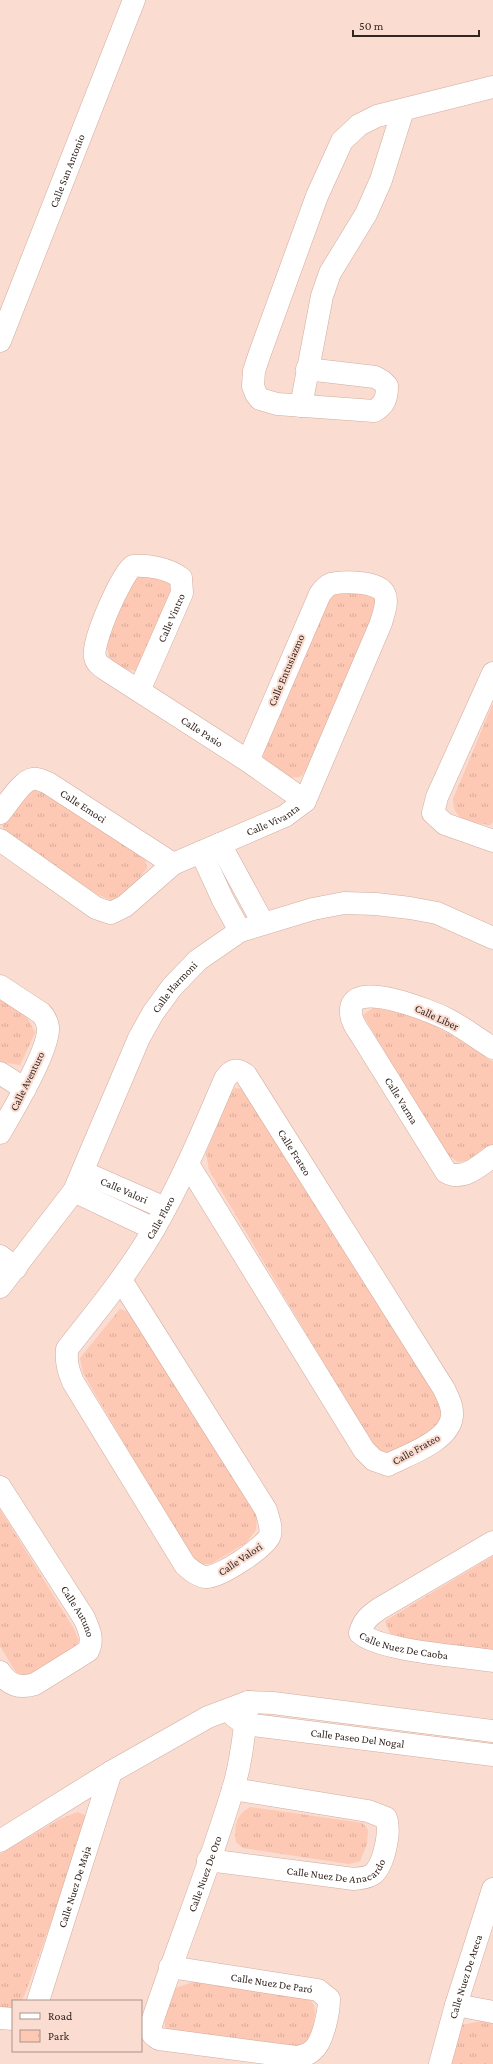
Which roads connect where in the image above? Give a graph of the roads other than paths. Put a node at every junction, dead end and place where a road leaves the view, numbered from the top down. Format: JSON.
{"nodes":[{"id":1,"x":134,"y":0,"type":"edge"},
{"id":2,"x":493,"y":87,"type":"edge"},
{"id":3,"x":403,"y":110,"type":"junction"},
{"id":4,"x":0,"y":341,"type":"edge"},
{"id":5,"x":307,"y":369,"type":"junction"},
{"id":6,"x":301,"y":406,"type":"junction"},
{"id":7,"x":385,"y":594,"type":"joint"},
{"id":8,"x":98,"y":663,"type":"joint"},
{"id":9,"x":493,"y":673,"type":"edge"},
{"id":10,"x":139,"y":691,"type":"junction"},
{"id":11,"x":248,"y":761,"type":"junction"},
{"id":12,"x":305,"y":801,"type":"junction"},
{"id":13,"x":0,"y":814,"type":"edge"},
{"id":14,"x":0,"y":840,"type":"edge"},
{"id":15,"x":493,"y":840,"type":"edge"},
{"id":16,"x":211,"y":848,"type":"junction"},
{"id":17,"x":173,"y":864,"type":"junction"},
{"id":18,"x":263,"y":923,"type":"junction"},
{"id":19,"x":240,"y":931,"type":"junction"},
{"id":20,"x":492,"y":937,"type":"edge"},
{"id":21,"x":0,"y":986,"type":"edge"},
{"id":22,"x":376,"y":996,"type":"joint"},
{"id":23,"x":493,"y":1048,"type":"edge"},
{"id":24,"x":230,"y":1072,"type":"joint"},
{"id":25,"x":0,"y":1073,"type":"edge"},
{"id":26,"x":25,"y":1089,"type":"junction"},
{"id":27,"x":0,"y":1133,"type":"edge"},
{"id":28,"x":493,"y":1156,"type":"edge"},
{"id":29,"x":188,"y":1164,"type":"junction"},
{"id":30,"x":78,"y":1181,"type":"junction"},
{"id":31,"x":165,"y":1208,"type":"junction"},
{"id":32,"x":154,"y":1230,"type":"junction"},
{"id":33,"x":8,"y":1262,"type":"edge"},
{"id":34,"x":121,"y":1280,"type":"junction"},
{"id":35,"x":0,"y":1287,"type":"edge"},
{"id":36,"x":67,"y":1350,"type":"joint"},
{"id":37,"x":0,"y":1488,"type":"edge"},
{"id":38,"x":493,"y":1542,"type":"edge"},
{"id":39,"x":493,"y":1660,"type":"edge"},
{"id":40,"x":0,"y":1672,"type":"edge"},
{"id":41,"x":248,"y":1702,"type":"junction"},
{"id":42,"x":226,"y":1710,"type":"junction"},
{"id":43,"x":245,"y":1724,"type":"junction"},
{"id":44,"x":493,"y":1731,"type":"edge"},
{"id":45,"x":493,"y":1754,"type":"edge"},
{"id":46,"x":111,"y":1772,"type":"junction"},
{"id":47,"x":233,"y":1789,"type":"junction"},
{"id":48,"x":0,"y":1841,"type":"edge"},
{"id":49,"x":208,"y":1860,"type":"junction"},
{"id":50,"x":492,"y":1897,"type":"edge"},
{"id":51,"x":170,"y":1967,"type":"junction"},
{"id":52,"x":38,"y":2000,"type":"edge"},
{"id":53,"x":456,"y":2005,"type":"junction"},
{"id":54,"x":493,"y":2012,"type":"edge"},
{"id":55,"x":0,"y":2018,"type":"edge"},
{"id":56,"x":12,"y":2019,"type":"edge"},
{"id":57,"x":159,"y":2039,"type":"joint"},
{"id":58,"x":440,"y":2064,"type":"edge"}],
"edges":[{"from":1,"to":4,"type":"street","name":"Calle San Antonio"},
{"from":2,"to":3,"type":"street"},
{"from":3,"to":5,"type":"street"},
{"from":3,"to":6,"type":"street"},
{"from":5,"to":6,"type":"street"},
{"from":5,"to":6,"type":"street"},
{"from":7,"to":11,"type":"street","name":"Calle Entusiazmo"},
{"from":7,"to":12,"type":"street","name":"Calle Vivanta"},
{"from":8,"to":10,"type":"street","name":"Calle Pasio"},
{"from":8,"to":10,"type":"street","name":"Calle Vintro"},
{"from":9,"to":15,"type":"street"},
{"from":10,"to":11,"type":"street","name":"Calle Pasio"},
{"from":11,"to":12,"type":"street","name":"Calle Pasio"},
{"from":12,"to":16,"type":"street","name":"Calle Vivanta"},
{"from":13,"to":17,"type":"street","name":"Calle Emoci"},
{"from":14,"to":17,"type":"street","name":"Calle Vivanta"},
{"from":16,"to":17,"type":"street","name":"Calle Vivanta"},
{"from":16,"to":18,"type":"street"},
{"from":16,"to":19,"type":"street"},
{"from":18,"to":19,"type":"street","name":"Calle Harmoni"},
{"from":18,"to":20,"type":"street","name":"Calle Harmoni"},
{"from":19,"to":30,"type":"street","name":"Calle Harmoni"},
{"from":21,"to":26,"type":"street","name":"Calle Aventuro"},
{"from":22,"to":23,"type":"street","name":"Calle Liber"},
{"from":22,"to":28,"type":"street","name":"Calle Varma"},
{"from":24,"to":29,"type":"street","name":"Calle Floro"},
{"from":24,"to":29,"type":"street","name":"Calle Frateo"},
{"from":25,"to":26,"type":"street"},
{"from":26,"to":27,"type":"street","name":"Calle Aventuro"},
{"from":29,"to":31,"type":"street","name":"Calle Floro"},
{"from":30,"to":31,"type":"street","name":"Calle Valori"},
{"from":30,"to":32,"type":"street","name":"Calle Valori"},
{"from":30,"to":33,"type":"street","name":"Calle Harmoni"},
{"from":31,"to":32,"type":"street","name":"Calle Floro"},
{"from":32,"to":34,"type":"street","name":"Calle Floro"},
{"from":33,"to":35,"type":"street","name":"Calle Harmoni"},
{"from":34,"to":36,"type":"street","name":"Calle Floro"},
{"from":34,"to":36,"type":"street","name":"Calle Valori"},
{"from":37,"to":40,"type":"street","name":"Calle Autuno"},
{"from":38,"to":39,"type":"street","name":"Calle Nuez De Caoba"},
{"from":41,"to":42,"type":"street","name":"Calle Paseo Del Nogal"},
{"from":41,"to":43,"type":"street","name":"Calle Nuez De Oro"},
{"from":41,"to":44,"type":"street","name":"Calle Paseo Del Nogal"},
{"from":42,"to":43,"type":"street","name":"Calle Paseo Del Nogal"},
{"from":42,"to":46,"type":"street","name":"Calle Paseo Del Nogal"},
{"from":43,"to":45,"type":"street","name":"Calle Paseo Del Nogal"},
{"from":43,"to":47,"type":"street","name":"Calle Nuez De Oro"},
{"from":46,"to":48,"type":"street","name":"Calle Paseo Del Nogal"},
{"from":46,"to":52,"type":"street","name":"Calle Nuez De Maja"},
{"from":47,"to":49,"type":"street","name":"Calle Nuez De Oro"},
{"from":47,"to":49,"type":"street","name":"Calle Nuez De Anacardo"},
{"from":49,"to":51,"type":"street","name":"Calle Nuez De Oro"},
{"from":50,"to":53,"type":"street","name":"Calle Nuez De Areca"},
{"from":51,"to":57,"type":"street","name":"Calle Nuez De Oro"},
{"from":51,"to":57,"type":"street","name":"Calle Nuez De Paró"},
{"from":53,"to":54,"type":"street"},
{"from":53,"to":58,"type":"street","name":"Calle Nuez De Areca"},
{"from":55,"to":56,"type":"street"}]}
